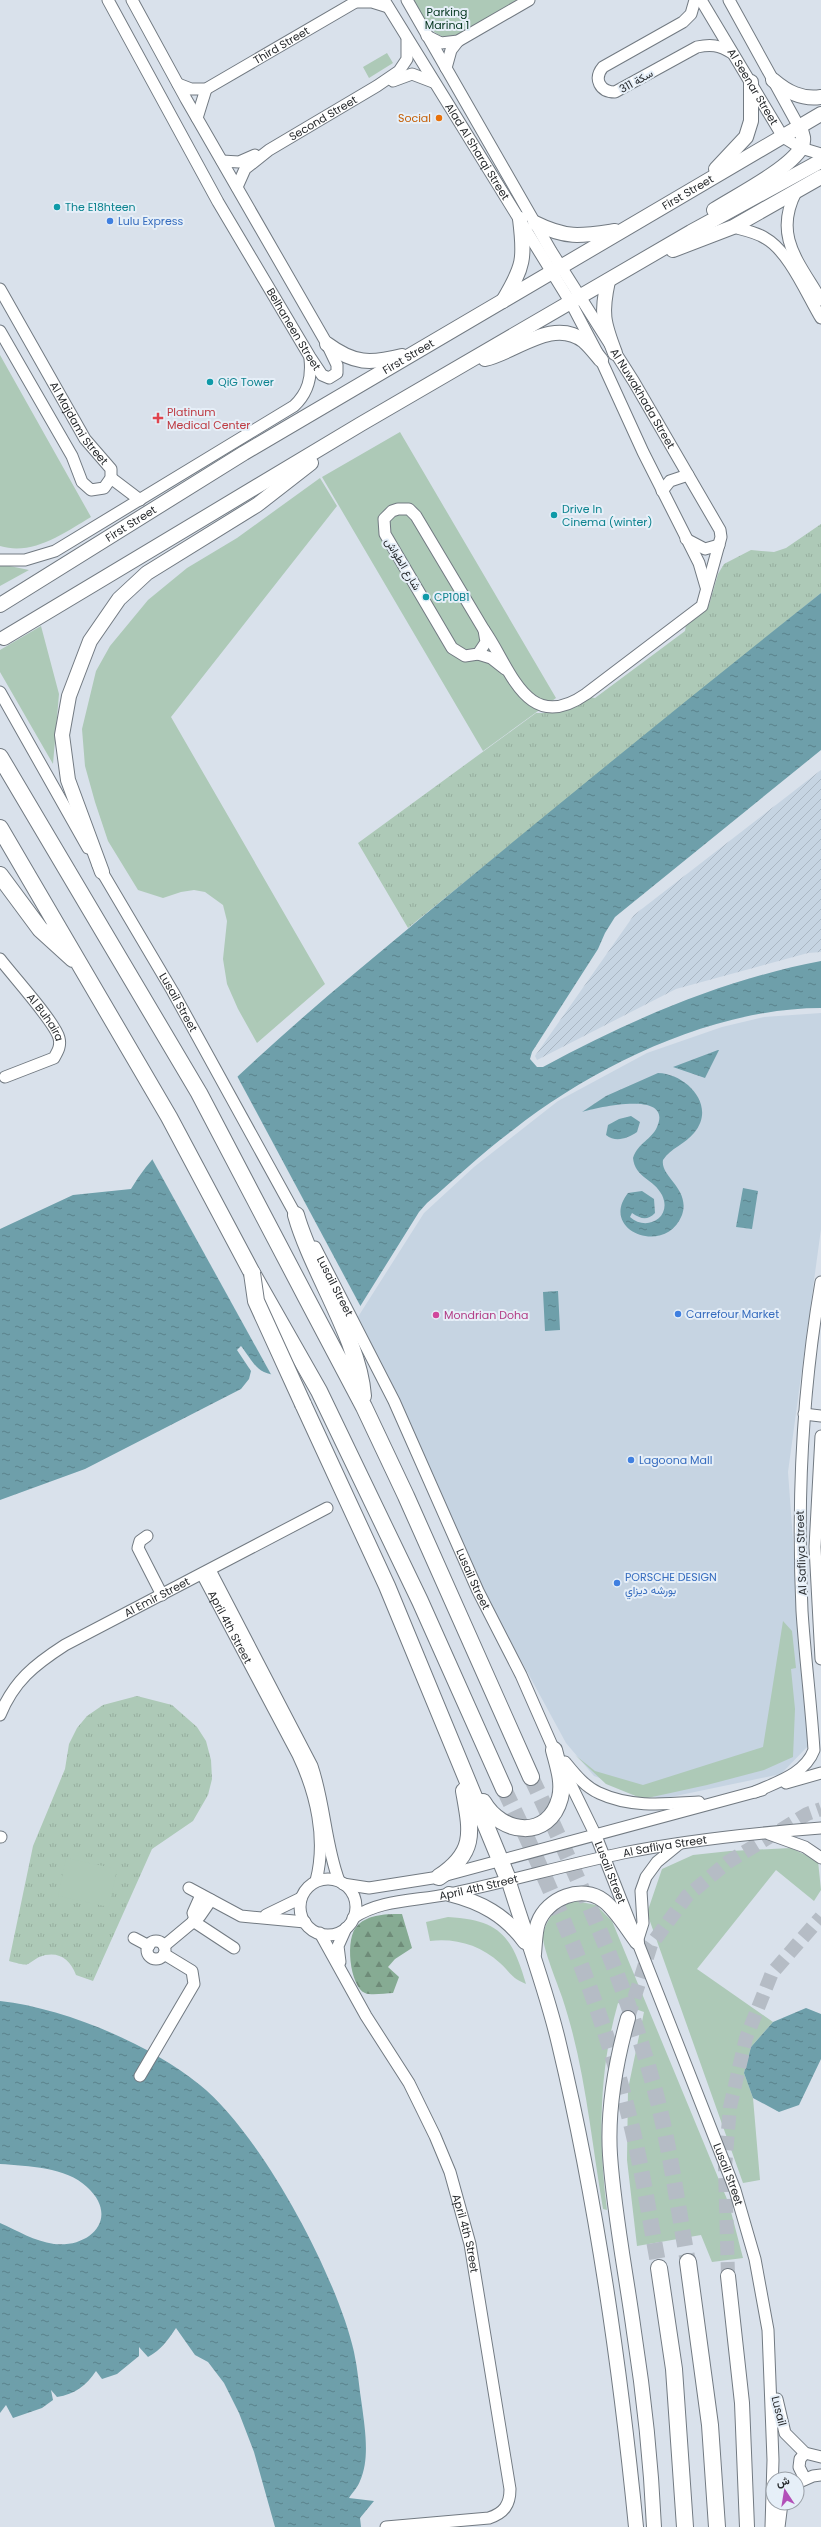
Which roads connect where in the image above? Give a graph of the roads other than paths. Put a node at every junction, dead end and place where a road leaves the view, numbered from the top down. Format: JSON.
{"nodes":[{"id":1,"x":108,"y":0,"type":"edge"},
{"id":2,"x":132,"y":0,"type":"edge"},
{"id":3,"x":407,"y":0,"type":"edge"},
{"id":4,"x":529,"y":0,"type":"edge"},
{"id":5,"x":695,"y":0,"type":"edge"},
{"id":6,"x":701,"y":0,"type":"edge"},
{"id":7,"x":729,"y":0,"type":"edge"},
{"id":8,"x":358,"y":1,"type":"edge"},
{"id":9,"x":386,"y":3,"type":"edge"},
{"id":10,"x":427,"y":36,"type":"junction"},
{"id":11,"x":407,"y":40,"type":"junction"},
{"id":12,"x":458,"y":41,"type":"junction"},
{"id":13,"x":732,"y":53,"type":"junction"},
{"id":14,"x":446,"y":68,"type":"junction"},
{"id":15,"x":773,"y":80,"type":"junction"},
{"id":16,"x":434,"y":82,"type":"junction"},
{"id":17,"x":751,"y":82,"type":"junction"},
{"id":18,"x":178,"y":84,"type":"junction"},
{"id":19,"x":377,"y":86,"type":"junction"},
{"id":20,"x":206,"y":90,"type":"junction"},
{"id":21,"x":821,"y":97,"type":"edge"},
{"id":22,"x":821,"y":114,"type":"edge"},
{"id":23,"x":197,"y":118,"type":"junction"},
{"id":24,"x":799,"y":127,"type":"junction"},
{"id":25,"x":783,"y":137,"type":"junction"},
{"id":26,"x":801,"y":148,"type":"junction"},
{"id":27,"x":269,"y":150,"type":"junction"},
{"id":28,"x":821,"y":154,"type":"edge"},
{"id":29,"x":222,"y":161,"type":"junction"},
{"id":30,"x":821,"y":161,"type":"edge"},
{"id":31,"x":821,"y":177,"type":"edge"},
{"id":32,"x":700,"y":183,"type":"junction"},
{"id":33,"x":237,"y":188,"type":"junction"},
{"id":34,"x":796,"y":192,"type":"junction"},
{"id":35,"x":520,"y":219,"type":"junction"},
{"id":36,"x":536,"y":223,"type":"junction"},
{"id":37,"x":733,"y":227,"type":"junction"},
{"id":38,"x":621,"y":230,"type":"junction"},
{"id":39,"x":691,"y":232,"type":"junction"},
{"id":40,"x":645,"y":260,"type":"junction"},
{"id":41,"x":558,"y":271,"type":"junction"},
{"id":42,"x":608,"y":281,"type":"junction"},
{"id":43,"x":0,"y":289,"type":"edge"},
{"id":44,"x":821,"y":300,"type":"edge"},
{"id":45,"x":576,"y":301,"type":"junction"},
{"id":46,"x":503,"y":302,"type":"junction"},
{"id":47,"x":821,"y":318,"type":"edge"},
{"id":48,"x":0,"y":331,"type":"edge"},
{"id":49,"x":327,"y":344,"type":"junction"},
{"id":50,"x":416,"y":353,"type":"junction"},
{"id":51,"x":615,"y":353,"type":"junction"},
{"id":52,"x":310,"y":357,"type":"junction"},
{"id":53,"x":473,"y":360,"type":"junction"},
{"id":54,"x":601,"y":360,"type":"junction"},
{"id":55,"x":336,"y":439,"type":"junction"},
{"id":56,"x":688,"y":475,"type":"junction"},
{"id":57,"x":111,"y":478,"type":"junction"},
{"id":58,"x":662,"y":491,"type":"junction"},
{"id":59,"x":140,"y":500,"type":"junction"},
{"id":60,"x":720,"y":530,"type":"joint"},
{"id":61,"x":685,"y":538,"type":"junction"},
{"id":62,"x":719,"y":545,"type":"junction"},
{"id":63,"x":0,"y":560,"type":"edge"},
{"id":64,"x":708,"y":592,"type":"junction"},
{"id":65,"x":0,"y":606,"type":"edge"},
{"id":66,"x":484,"y":630,"type":"junction"},
{"id":67,"x":4,"y":638,"type":"dead end"},
{"id":68,"x":478,"y":654,"type":"junction"},
{"id":69,"x":507,"y":671,"type":"junction"},
{"id":70,"x":0,"y":692,"type":"edge"},
{"id":71,"x":0,"y":757,"type":"edge"},
{"id":72,"x":0,"y":828,"type":"edge"},
{"id":73,"x":102,"y":872,"type":"junction"},
{"id":74,"x":0,"y":875,"type":"edge"},
{"id":75,"x":0,"y":959,"type":"edge"},
{"id":76,"x":82,"y":966,"type":"junction"},
{"id":77,"x":5,"y":1077,"type":"dead end"},
{"id":78,"x":296,"y":1215,"type":"joint"},
{"id":79,"x":252,"y":1273,"type":"junction"},
{"id":80,"x":821,"y":1282,"type":"edge"},
{"id":81,"x":354,"y":1355,"type":"junction"},
{"id":82,"x":804,"y":1414,"type":"junction"},
{"id":83,"x":821,"y":1416,"type":"edge"},
{"id":84,"x":821,"y":1436,"type":"edge"},
{"id":85,"x":327,"y":1508,"type":"dead end"},
{"id":86,"x":147,"y":1536,"type":"dead end"},
{"id":87,"x":206,"y":1572,"type":"junction"},
{"id":88,"x":818,"y":1579,"type":"edge"},
{"id":89,"x":162,"y":1595,"type":"junction"},
{"id":90,"x":819,"y":1610,"type":"edge"},
{"id":91,"x":821,"y":1659,"type":"edge"},
{"id":92,"x":1,"y":1708,"type":"edge"},
{"id":93,"x":554,"y":1750,"type":"junction"},
{"id":94,"x":458,"y":1754,"type":"junction"},
{"id":95,"x":821,"y":1773,"type":"edge"},
{"id":96,"x":531,"y":1777,"type":"tunnel mouth"},
{"id":97,"x":504,"y":1789,"type":"tunnel mouth"},
{"id":98,"x":755,"y":1792,"type":"junction"},
{"id":99,"x":718,"y":1801,"type":"junction"},
{"id":100,"x":320,"y":1810,"type":"junction"},
{"id":101,"x":821,"y":1828,"type":"edge"},
{"id":102,"x":766,"y":1833,"type":"junction"},
{"id":103,"x":596,"y":1836,"type":"junction"},
{"id":104,"x":679,"y":1843,"type":"junction"},
{"id":105,"x":605,"y":1858,"type":"junction"},
{"id":106,"x":821,"y":1858,"type":"edge"},
{"id":107,"x":501,"y":1860,"type":"junction"},
{"id":108,"x":439,"y":1877,"type":"junction"},
{"id":109,"x":508,"y":1879,"type":"junction"},
{"id":110,"x":316,"y":1881,"type":"junction"},
{"id":111,"x":341,"y":1882,"type":"junction"},
{"id":112,"x":378,"y":1887,"type":"junction"},
{"id":113,"x":189,"y":1888,"type":"dead end"},
{"id":114,"x":449,"y":1894,"type":"junction"},
{"id":115,"x":206,"y":1897,"type":"junction"},
{"id":116,"x":301,"y":1898,"type":"junction"},
{"id":117,"x":382,"y":1905,"type":"junction"},
{"id":118,"x":254,"y":1917,"type":"junction"},
{"id":119,"x":353,"y":1918,"type":"junction"},
{"id":120,"x":194,"y":1920,"type":"junction"},
{"id":121,"x":305,"y":1922,"type":"junction"},
{"id":122,"x":346,"y":1928,"type":"junction"},
{"id":123,"x":320,"y":1933,"type":"junction"},
{"id":124,"x":134,"y":1938,"type":"dead end"},
{"id":125,"x":637,"y":1942,"type":"junction"},
{"id":126,"x":234,"y":1948,"type":"dead end"},
{"id":127,"x":164,"y":1950,"type":"junction"},
{"id":128,"x":534,"y":1956,"type":"junction"},
{"id":129,"x":342,"y":1972,"type":"junction"},
{"id":130,"x":628,"y":2018,"type":"tunnel mouth"},
{"id":131,"x":140,"y":2076,"type":"dead end"},
{"id":132,"x":688,"y":2262,"type":"tunnel mouth"},
{"id":133,"x":660,"y":2268,"type":"tunnel mouth"},
{"id":134,"x":728,"y":2276,"type":"tunnel mouth"},
{"id":135,"x":772,"y":2383,"type":"junction"},
{"id":136,"x":806,"y":2453,"type":"junction"},
{"id":137,"x":821,"y":2457,"type":"edge"},
{"id":138,"x":799,"y":2471,"type":"edge"},
{"id":139,"x":821,"y":2475,"type":"edge"},
{"id":140,"x":805,"y":2480,"type":"edge"},
{"id":141,"x":781,"y":2511,"type":"edge"},
{"id":142,"x":386,"y":2527,"type":"edge"},
{"id":143,"x":636,"y":2527,"type":"edge"},
{"id":144,"x":654,"y":2527,"type":"edge"},
{"id":145,"x":686,"y":2527,"type":"edge"},
{"id":146,"x":717,"y":2527,"type":"edge"},
{"id":147,"x":747,"y":2527,"type":"edge"},
{"id":148,"x":771,"y":2527,"type":"edge"},
{"id":149,"x":779,"y":2527,"type":"edge"}],
"edges":[{"from":1,"to":52,"type":"street","name":"Belhaneen Street"},
{"from":2,"to":18,"type":"street","name":"Belhaneen Street"},
{"from":3,"to":10,"type":"street","name":"Alad Al Sharqi Street"},
{"from":4,"to":12,"type":"street"},
{"from":5,"to":13,"type":"street","name":"سكة 311"},
{"from":6,"to":13,"type":"street","name":"Al Seenar Street"},
{"from":7,"to":15,"type":"street","name":"Al Seenar Street"},
{"from":8,"to":9,"type":"street","name":"Third Street"},
{"from":8,"to":20,"type":"street","name":"Third Street"},
{"from":9,"to":11,"type":"street","name":"Alad Al Sharqi Street"},
{"from":10,"to":12,"type":"street"},
{"from":10,"to":14,"type":"street","name":"Alad Al Sharqi Street"},
{"from":11,"to":16,"type":"street","name":"Alad Al Sharqi Street"},
{"from":11,"to":19,"type":"street","name":"Second Street"},
{"from":12,"to":14,"type":"street"},
{"from":13,"to":17,"type":"street","name":"Al Seenar Street"},
{"from":14,"to":36,"type":"street","name":"Alad Al Sharqi Street"},
{"from":15,"to":21,"type":"main road"},
{"from":15,"to":24,"type":"street","name":"Al Seenar Street"},
{"from":16,"to":19,"type":"street","name":"Second Street"},
{"from":16,"to":35,"type":"street","name":"Alad Al Sharqi Street"},
{"from":17,"to":25,"type":"street","name":"Al Seenar Street"},
{"from":17,"to":32,"type":"main road"},
{"from":18,"to":20,"type":"street"},
{"from":18,"to":23,"type":"street","name":"Belhaneen Street"},
{"from":19,"to":27,"type":"street","name":"Second Street"},
{"from":20,"to":23,"type":"street"},
{"from":22,"to":24,"type":"main road","name":"First Street"},
{"from":23,"to":29,"type":"street","name":"Belhaneen Street"},
{"from":24,"to":25,"type":"main road","name":"First Street"},
{"from":24,"to":26,"type":"main road"},
{"from":25,"to":26,"type":"street","name":"Al Seenar Street"},
{"from":25,"to":32,"type":"main road","name":"First Street"},
{"from":26,"to":28,"type":"street","name":"Al Seenar Street"},
{"from":26,"to":39,"type":"main road"},
{"from":27,"to":29,"type":"street","name":"Second Street"},
{"from":27,"to":33,"type":"street","name":"Second Street"},
{"from":29,"to":33,"type":"street","name":"Belhaneen Street"},
{"from":30,"to":39,"type":"main road"},
{"from":31,"to":34,"type":"main road"},
{"from":32,"to":38,"type":"main road","name":"First Street"},
{"from":33,"to":49,"type":"street","name":"Belhaneen Street"},
{"from":34,"to":37,"type":"main road"},
{"from":34,"to":44,"type":"street"},
{"from":35,"to":41,"type":"street","name":"Alad Al Sharqi Street"},
{"from":35,"to":46,"type":"main road"},
{"from":36,"to":38,"type":"main road"},
{"from":36,"to":41,"type":"street","name":"Alad Al Sharqi Street"},
{"from":37,"to":40,"type":"main road"},
{"from":37,"to":47,"type":"street"},
{"from":38,"to":41,"type":"main road","name":"First Street"},
{"from":39,"to":40,"type":"main road"},
{"from":40,"to":42,"type":"main road"},
{"from":41,"to":45,"type":"street","name":"Alad Al Sharqi Street"},
{"from":41,"to":46,"type":"main road","name":"First Street"},
{"from":42,"to":45,"type":"main road"},
{"from":42,"to":51,"type":"main road"},
{"from":43,"to":57,"type":"street","name":"Al Majdami Street"},
{"from":45,"to":51,"type":"street","name":"Al Nuwakhada Street"},
{"from":45,"to":53,"type":"main road"},
{"from":45,"to":54,"type":"street","name":"Al Nuwakhada Street"},
{"from":46,"to":50,"type":"main road","name":"First Street"},
{"from":48,"to":57,"type":"street","name":"Al Majdami Street"},
{"from":49,"to":50,"type":"main road"},
{"from":49,"to":52,"type":"street","name":"Belhaneen Street"},
{"from":50,"to":65,"type":"main road","name":"First Street"},
{"from":51,"to":56,"type":"street","name":"Al Nuwakhada Street"},
{"from":52,"to":59,"type":"street","name":"First Street"},
{"from":53,"to":54,"type":"main road"},
{"from":53,"to":55,"type":"main road"},
{"from":54,"to":58,"type":"street","name":"Al Nuwakhada Street"},
{"from":55,"to":67,"type":"main road"},
{"from":55,"to":73,"type":"main road"},
{"from":56,"to":58,"type":"street"},
{"from":56,"to":60,"type":"street","name":"Al Nuwakhada Street"},
{"from":57,"to":59,"type":"street"},
{"from":58,"to":61,"type":"street","name":"Al Nuwakhada Street"},
{"from":59,"to":63,"type":"street","name":"First Street"},
{"from":60,"to":62,"type":"street","name":"شارع الطواش"},
{"from":61,"to":62,"type":"street"},
{"from":61,"to":64,"type":"street"},
{"from":62,"to":64,"type":"street","name":"شارع الطواش"},
{"from":64,"to":69,"type":"street","name":"شارع الطواش"},
{"from":66,"to":68,"type":"street"},
{"from":66,"to":68,"type":"street","name":"شارع الطواش"},
{"from":66,"to":69,"type":"street","name":"شارع الطواش"},
{"from":68,"to":69,"type":"street","name":"شارع الطواش"},
{"from":70,"to":73,"type":"street","name":"Lusail Street"},
{"from":71,"to":81,"type":"highway","name":"Lusail Street"},
{"from":72,"to":76,"type":"highway"},
{"from":73,"to":78,"type":"street","name":"Lusail Street"},
{"from":74,"to":76,"type":"highway"},
{"from":75,"to":77,"type":"street","name":"Al Buhaira"},
{"from":76,"to":79,"type":"highway"},
{"from":78,"to":81,"type":"highway"},
{"from":79,"to":94,"type":"highway","bridge":true},
{"from":79,"to":97,"type":"highway"},
{"from":80,"to":82,"type":"street","name":"Al Safliya Street"},
{"from":81,"to":93,"type":"street","name":"Lusail Street"},
{"from":81,"to":96,"type":"highway","name":"Lusail Street"},
{"from":82,"to":83,"type":"street"},
{"from":82,"to":98,"type":"street","name":"Al Safliya Street"},
{"from":84,"to":88,"type":"street","name":"Al Safliya Street"},
{"from":85,"to":87,"type":"street","name":"Al Emir Street"},
{"from":86,"to":89,"type":"street"},
{"from":87,"to":89,"type":"street","name":"Al Emir Street"},
{"from":87,"to":100,"type":"street","name":"April 4th Street"},
{"from":88,"to":90,"type":"street","name":"Al Safliya Street"},
{"from":89,"to":92,"type":"street","name":"Al Emir Street"},
{"from":90,"to":91,"type":"street","name":"Al Safliya Street"},
{"from":93,"to":94,"type":"highway"},
{"from":93,"to":99,"type":"street"},
{"from":93,"to":103,"type":"street","name":"Lusail Street"},
{"from":94,"to":107,"type":"highway"},
{"from":94,"to":108,"type":"highway"},
{"from":95,"to":98,"type":"street","name":"Al Safliya Street"},
{"from":98,"to":99,"type":"street","name":"Al Safliya Street"},
{"from":99,"to":103,"type":"street","name":"Al Safliya Street"},
{"from":100,"to":110,"type":"street","name":"April 4th Street"},
{"from":100,"to":111,"type":"street","name":"April 4th Street"},
{"from":101,"to":102,"type":"street","name":"Al Safliya Street"},
{"from":102,"to":104,"type":"street","name":"Al Safliya Street"},
{"from":102,"to":106,"type":"street"},
{"from":103,"to":105,"type":"street","name":"Lusail Street"},
{"from":103,"to":107,"type":"street","name":"April 4th Street"},
{"from":104,"to":105,"type":"street","name":"Al Safliya Street"},
{"from":104,"to":125,"type":"street"},
{"from":105,"to":109,"type":"street","name":"April 4th Street"},
{"from":105,"to":125,"type":"street","name":"Lusail Street"},
{"from":107,"to":108,"type":"street","name":"April 4th Street"},
{"from":107,"to":109,"type":"highway"},
{"from":108,"to":112,"type":"street","name":"April 4th Street"},
{"from":109,"to":114,"type":"street","name":"April 4th Street"},
{"from":109,"to":128,"type":"main road"},
{"from":110,"to":111,"type":"street"},
{"from":110,"to":116,"type":"street"},
{"from":111,"to":112,"type":"street","name":"April 4th Street"},
{"from":111,"to":119,"type":"street"},
{"from":112,"to":117,"type":"street"},
{"from":113,"to":115,"type":"street"},
{"from":114,"to":117,"type":"street","name":"April 4th Street"},
{"from":114,"to":128,"type":"main road"},
{"from":115,"to":118,"type":"street"},
{"from":115,"to":120,"type":"street"},
{"from":116,"to":118,"type":"street"},
{"from":116,"to":121,"type":"street"},
{"from":117,"to":119,"type":"street","name":"April 4th Street"},
{"from":118,"to":121,"type":"street"},
{"from":119,"to":122,"type":"street"},
{"from":120,"to":126,"type":"street"},
{"from":120,"to":127,"type":"street"},
{"from":121,"to":123,"type":"street"},
{"from":122,"to":123,"type":"street"},
{"from":122,"to":129,"type":"street","name":"April 4th Street"},
{"from":123,"to":129,"type":"street","name":"April 4th Street"},
{"from":124,"to":127,"type":"street"},
{"from":125,"to":128,"type":"main road"},
{"from":125,"to":135,"type":"street","name":"Lusail Street"},
{"from":127,"to":131,"type":"street"},
{"from":128,"to":143,"type":"main road"},
{"from":129,"to":142,"type":"street","name":"April 4th Street"},
{"from":130,"to":144,"type":"main road"},
{"from":132,"to":146,"type":"highway"},
{"from":133,"to":145,"type":"highway"},
{"from":134,"to":147,"type":"main road"},
{"from":135,"to":136,"type":"street","name":"Lusail"},
{"from":135,"to":148,"type":"street","name":"Lusail Street"},
{"from":136,"to":137,"type":"street","name":"Lusail"},
{"from":136,"to":138,"type":"street"},
{"from":139,"to":140,"type":"street"},
{"from":141,"to":149,"type":"street"}]}
